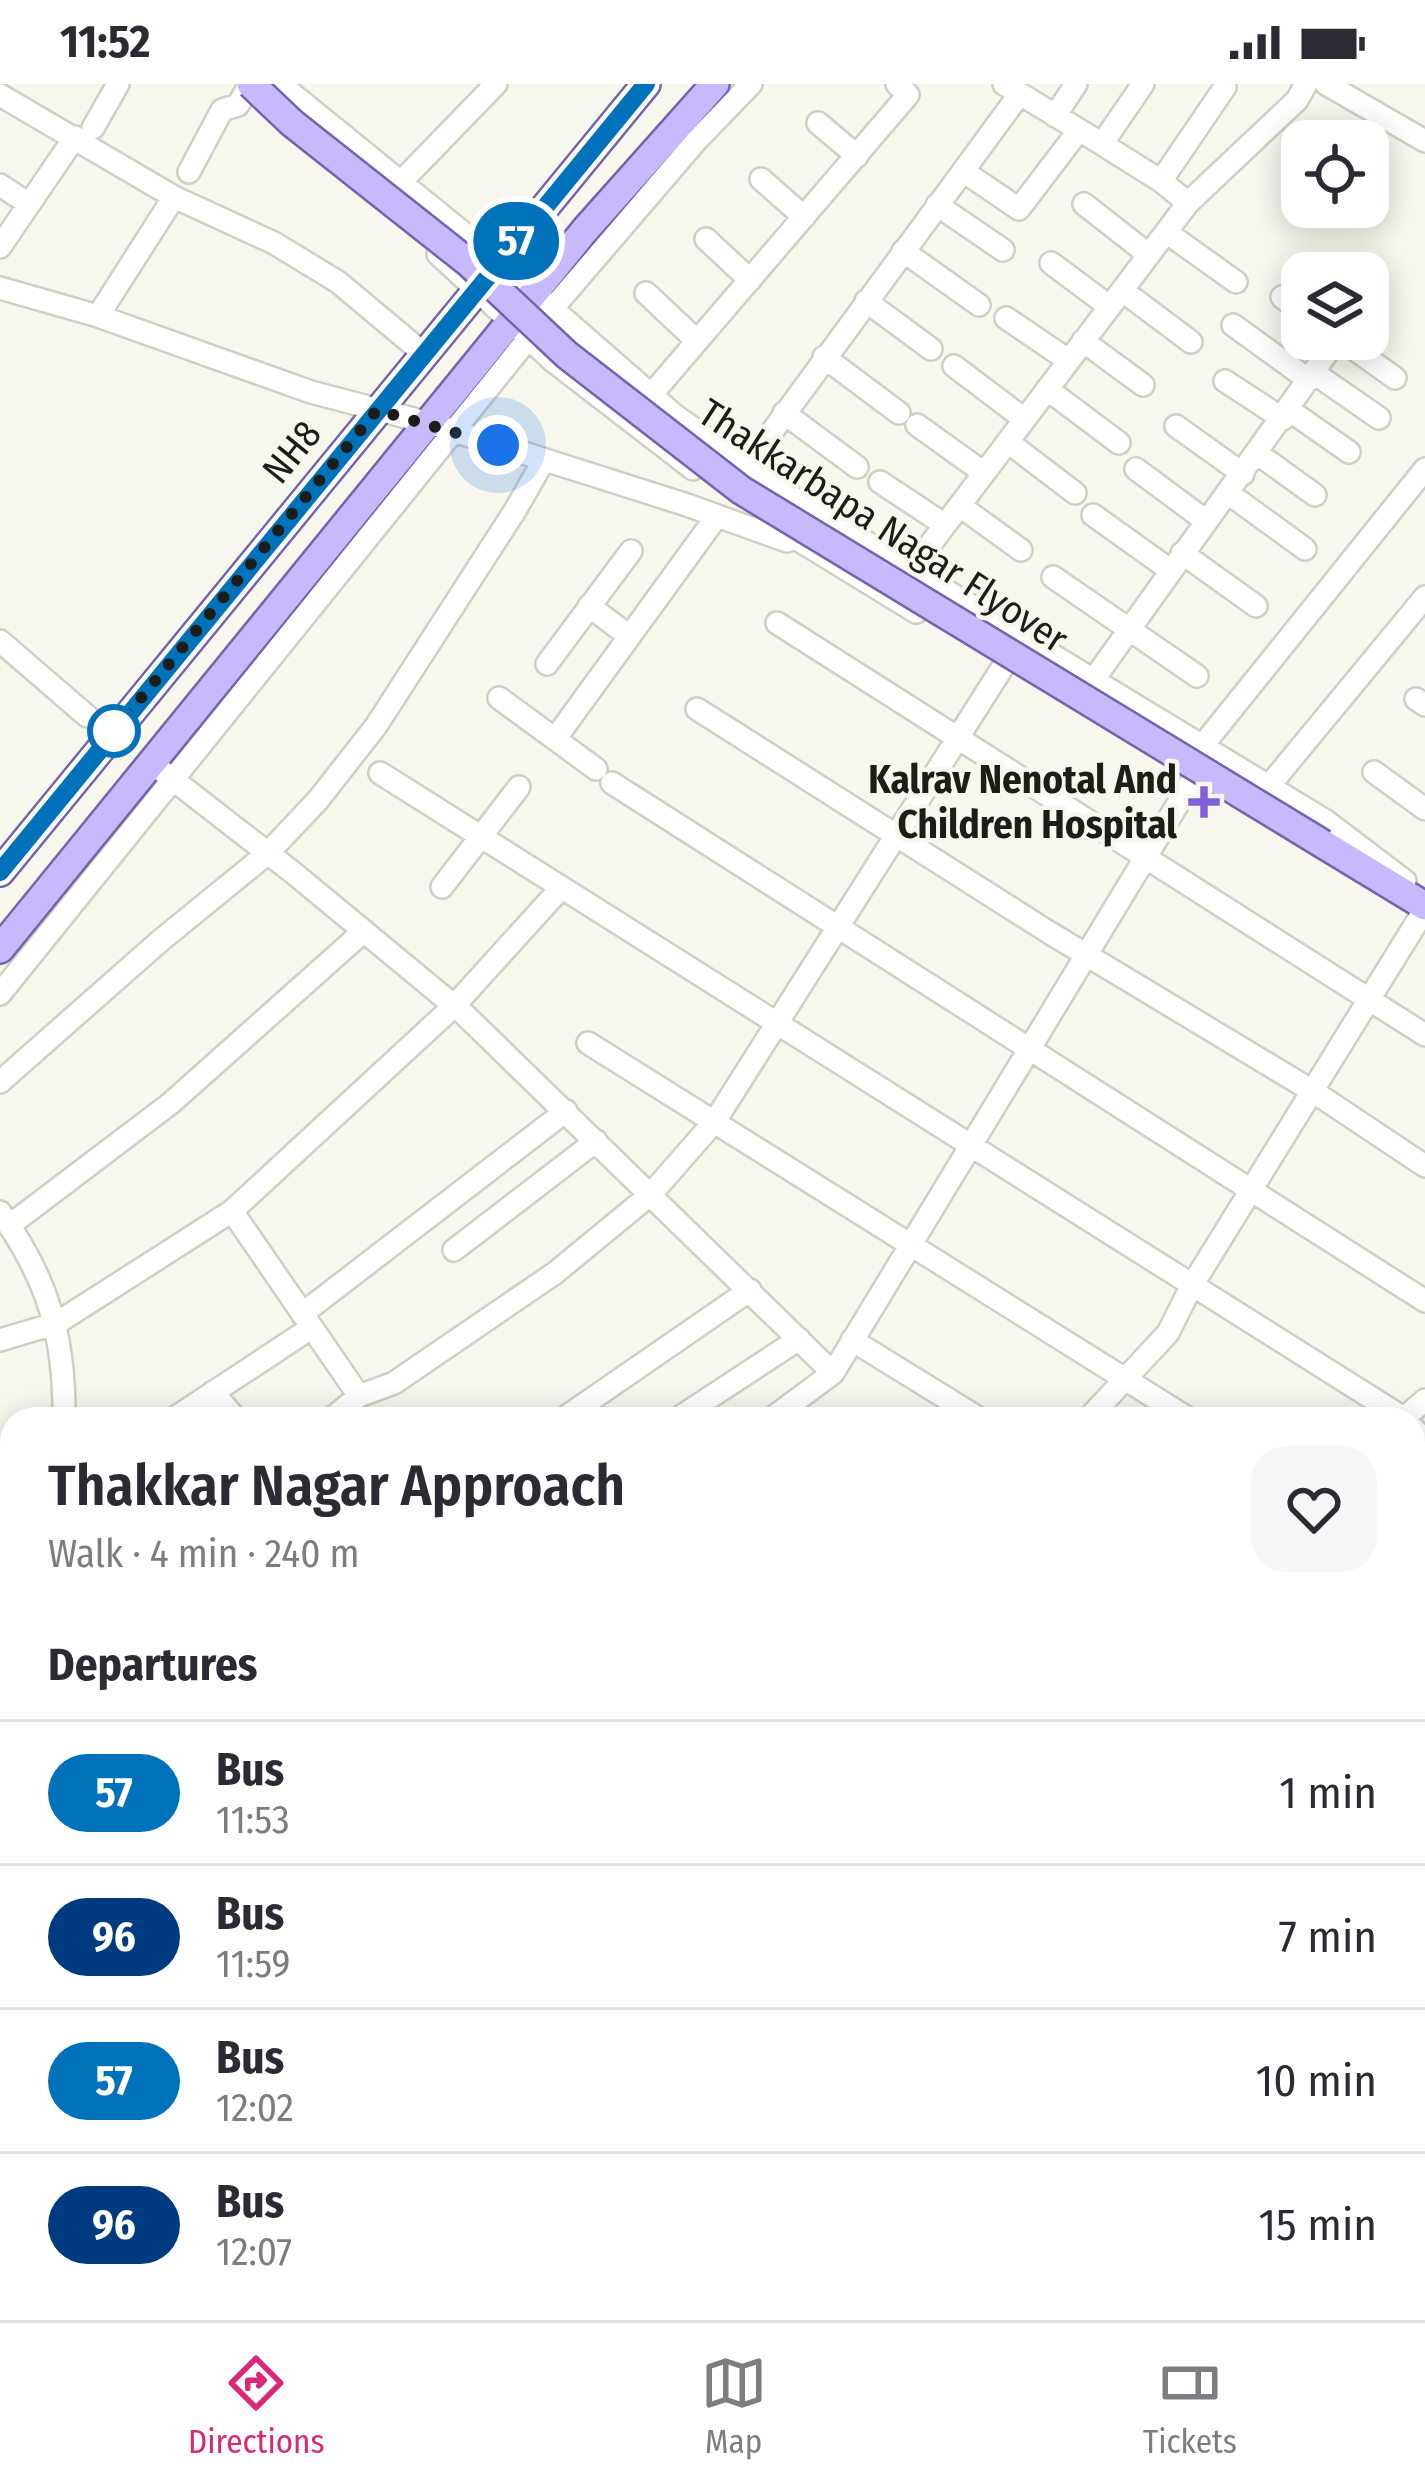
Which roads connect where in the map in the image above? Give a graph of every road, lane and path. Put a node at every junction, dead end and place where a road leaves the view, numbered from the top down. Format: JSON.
{"nodes":[{"id":1,"x":118,"y":84,"type":"edge"},
{"id":2,"x":280,"y":84,"type":"edge"},
{"id":3,"x":496,"y":84,"type":"edge"},
{"id":4,"x":646,"y":84,"type":"edge"},
{"id":5,"x":715,"y":84,"type":"edge"},
{"id":6,"x":751,"y":84,"type":"edge"},
{"id":7,"x":897,"y":84,"type":"edge"},
{"id":8,"x":1076,"y":84,"type":"edge"},
{"id":9,"x":1143,"y":84,"type":"edge"},
{"id":10,"x":1306,"y":84,"type":"edge"},
{"id":11,"x":1326,"y":84,"type":"edge"},
{"id":12,"x":250,"y":86,"type":"edge"},
{"id":13,"x":1225,"y":87,"type":"edge"},
{"id":14,"x":1012,"y":90,"type":"edge"},
{"id":15,"x":0,"y":95,"type":"edge"},
{"id":16,"x":1055,"y":116,"type":"junction"},
{"id":17,"x":818,"y":123,"type":"dead end"},
{"id":18,"x":1079,"y":130,"type":"junction"},
{"id":19,"x":84,"y":132,"type":"junction"},
{"id":20,"x":1425,"y":141,"type":"edge"},
{"id":21,"x":1102,"y":144,"type":"junction"},
{"id":22,"x":857,"y":156,"type":"junction"},
{"id":23,"x":963,"y":171,"type":"junction"},
{"id":24,"x":189,"y":172,"type":"dead end"},
{"id":25,"x":761,"y":178,"type":"dead end"},
{"id":26,"x":1161,"y":181,"type":"junction"},
{"id":27,"x":399,"y":184,"type":"junction"},
{"id":28,"x":0,"y":185,"type":"edge"},
{"id":29,"x":174,"y":197,"type":"junction"},
{"id":30,"x":1188,"y":203,"type":"junction"},
{"id":31,"x":29,"y":204,"type":"junction"},
{"id":32,"x":1084,"y":204,"type":"dead end"},
{"id":33,"x":937,"y":205,"type":"junction"},
{"id":34,"x":804,"y":218,"type":"junction"},
{"id":35,"x":1166,"y":232,"type":"junction"},
{"id":36,"x":706,"y":239,"type":"dead end"},
{"id":37,"x":0,"y":247,"type":"edge"},
{"id":38,"x":1003,"y":250,"type":"dead end"},
{"id":39,"x":903,"y":251,"type":"junction"},
{"id":40,"x":1150,"y":255,"type":"junction"},
{"id":41,"x":499,"y":262,"type":"junction"},
{"id":42,"x":1051,"y":263,"type":"dead end"},
{"id":43,"x":750,"y":280,"type":"junction"},
{"id":44,"x":1236,"y":282,"type":"dead end"},
{"id":45,"x":0,"y":288,"type":"edge"},
{"id":46,"x":477,"y":288,"type":"junction"},
{"id":47,"x":646,"y":293,"type":"dead end"},
{"id":48,"x":1116,"y":299,"type":"junction"},
{"id":49,"x":543,"y":301,"type":"junction"},
{"id":50,"x":866,"y":301,"type":"junction"},
{"id":51,"x":979,"y":305,"type":"dead end"},
{"id":52,"x":98,"y":316,"type":"junction"},
{"id":53,"x":1006,"y":318,"type":"dead end"},
{"id":54,"x":1233,"y":326,"type":"dead end"},
{"id":55,"x":520,"y":330,"type":"junction"},
{"id":56,"x":697,"y":341,"type":"junction"},
{"id":57,"x":1083,"y":341,"type":"junction"},
{"id":58,"x":1191,"y":342,"type":"dead end"},
{"id":59,"x":931,"y":349,"type":"dead end"},
{"id":60,"x":423,"y":353,"type":"junction"},
{"id":61,"x":824,"y":357,"type":"junction"},
{"id":62,"x":1068,"y":360,"type":"junction"},
{"id":63,"x":1324,"y":360,"type":"edge"},
{"id":64,"x":1369,"y":360,"type":"edge"},
{"id":65,"x":953,"y":366,"type":"dead end"},
{"id":66,"x":1311,"y":377,"type":"junction"},
{"id":67,"x":1395,"y":378,"type":"dead end"},
{"id":68,"x":1226,"y":381,"type":"dead end"},
{"id":69,"x":1143,"y":385,"type":"dead end"},
{"id":70,"x":1047,"y":389,"type":"junction"},
{"id":71,"x":651,"y":394,"type":"junction"},
{"id":72,"x":377,"y":410,"type":"junction"},
{"id":73,"x":784,"y":413,"type":"junction"},
{"id":74,"x":1286,"y":415,"type":"junction"},
{"id":75,"x":1379,"y":418,"type":"dead end"},
{"id":76,"x":1024,"y":419,"type":"junction"},
{"id":77,"x":1176,"y":426,"type":"dead end"},
{"id":78,"x":441,"y":427,"type":"junction"},
{"id":79,"x":1008,"y":442,"type":"junction"},
{"id":80,"x":1119,"y":443,"type":"dead end"},
{"id":81,"x":1349,"y":452,"type":"dead end"},
{"id":82,"x":1258,"y":454,"type":"junction"},
{"id":83,"x":544,"y":460,"type":"junction"},
{"id":84,"x":746,"y":467,"type":"junction"},
{"id":85,"x":856,"y":467,"type":"dead end"},
{"id":86,"x":1136,"y":469,"type":"dead end"},
{"id":87,"x":1425,"y":469,"type":"edge"},
{"id":88,"x":984,"y":473,"type":"junction"},
{"id":89,"x":1243,"y":474,"type":"junction"},
{"id":90,"x":880,"y":482,"type":"dead end"},
{"id":91,"x":1228,"y":493,"type":"junction"},
{"id":92,"x":1075,"y":494,"type":"dead end"},
{"id":93,"x":1315,"y":495,"type":"dead end"},
{"id":94,"x":960,"y":506,"type":"junction"},
{"id":95,"x":1093,"y":515,"type":"dead end"},
{"id":96,"x":717,"y":516,"type":"junction"},
{"id":97,"x":1206,"y":520,"type":"junction"},
{"id":98,"x":832,"y":524,"type":"junction"},
{"id":99,"x":945,"y":526,"type":"junction"},
{"id":100,"x":1305,"y":549,"type":"dead end"},
{"id":101,"x":631,"y":550,"type":"dead end"},
{"id":102,"x":1021,"y":550,"type":"dead end"},
{"id":103,"x":815,"y":551,"type":"junction"},
{"id":104,"x":1176,"y":562,"type":"junction"},
{"id":105,"x":911,"y":570,"type":"junction"},
{"id":106,"x":1053,"y":577,"type":"dead end"},
{"id":107,"x":1425,"y":597,"type":"edge"},
{"id":108,"x":1256,"y":606,"type":"dead end"},
{"id":109,"x":589,"y":607,"type":"junction"},
{"id":110,"x":777,"y":622,"type":"dead end"},
{"id":111,"x":1128,"y":627,"type":"junction"},
{"id":112,"x":629,"y":637,"type":"junction"},
{"id":113,"x":0,"y":641,"type":"edge"},
{"id":114,"x":547,"y":664,"type":"dead end"},
{"id":115,"x":1004,"y":665,"type":"junction"},
{"id":116,"x":1196,"y":676,"type":"dead end"},
{"id":117,"x":1094,"y":679,"type":"junction"},
{"id":118,"x":500,"y":698,"type":"dead end"},
{"id":119,"x":697,"y":709,"type":"dead end"},
{"id":120,"x":86,"y":716,"type":"dead end"},
{"id":121,"x":555,"y":739,"type":"junction"},
{"id":122,"x":956,"y":739,"type":"junction"},
{"id":123,"x":1203,"y":746,"type":"junction"},
{"id":124,"x":162,"y":771,"type":"junction"},
{"id":125,"x":1374,"y":772,"type":"dead end"},
{"id":126,"x":380,"y":773,"type":"dead end"},
{"id":127,"x":1192,"y":779,"type":"junction"},
{"id":128,"x":1269,"y":786,"type":"junction"},
{"id":129,"x":518,"y":787,"type":"dead end"},
{"id":130,"x":1425,"y":809,"type":"edge"},
{"id":131,"x":894,"y":833,"type":"junction"},
{"id":132,"x":483,"y":838,"type":"junction"},
{"id":133,"x":268,"y":853,"type":"junction"},
{"id":134,"x":1144,"y":858,"type":"junction"},
{"id":135,"x":0,"y":872,"type":"edge"},
{"id":136,"x":442,"y":887,"type":"dead end"},
{"id":137,"x":561,"y":888,"type":"junction"},
{"id":138,"x":1410,"y":888,"type":"edge"},
{"id":139,"x":1425,"y":908,"type":"edge"},
{"id":140,"x":834,"y":928,"type":"junction"},
{"id":141,"x":364,"y":931,"type":"junction"},
{"id":142,"x":0,"y":949,"type":"edge"},
{"id":143,"x":1084,"y":954,"type":"junction"},
{"id":144,"x":0,"y":994,"type":"edge"},
{"id":145,"x":1370,"y":999,"type":"junction"},
{"id":146,"x":454,"y":1006,"type":"junction"},
{"id":147,"x":774,"y":1023,"type":"junction"},
{"id":148,"x":1425,"y":1035,"type":"edge"},
{"id":149,"x":588,"y":1043,"type":"dead end"},
{"id":150,"x":1026,"y":1049,"type":"junction"},
{"id":151,"x":0,"y":1082,"type":"edge"},
{"id":152,"x":1314,"y":1092,"type":"junction"},
{"id":153,"x":566,"y":1112,"type":"junction"},
{"id":154,"x":715,"y":1121,"type":"junction"},
{"id":155,"x":596,"y":1141,"type":"junction"},
{"id":156,"x":969,"y":1144,"type":"junction"},
{"id":157,"x":1421,"y":1156,"type":"edge"},
{"id":158,"x":1251,"y":1191,"type":"junction"},
{"id":159,"x":650,"y":1194,"type":"junction"},
{"id":160,"x":232,"y":1211,"type":"junction"},
{"id":161,"x":5,"y":1218,"type":"edge"},
{"id":162,"x":911,"y":1242,"type":"junction"},
{"id":163,"x":454,"y":1250,"type":"dead end"},
{"id":164,"x":1191,"y":1288,"type":"junction"},
{"id":165,"x":750,"y":1290,"type":"junction"},
{"id":166,"x":1425,"y":1301,"type":"edge"},
{"id":167,"x":307,"y":1321,"type":"junction"},
{"id":168,"x":57,"y":1323,"type":"junction"},
{"id":169,"x":799,"y":1339,"type":"junction"},
{"id":170,"x":0,"y":1340,"type":"edge"},
{"id":171,"x":852,"y":1340,"type":"junction"},
{"id":172,"x":833,"y":1373,"type":"junction"},
{"id":173,"x":1124,"y":1381,"type":"junction"},
{"id":174,"x":213,"y":1392,"type":"junction"},
{"id":175,"x":359,"y":1396,"type":"junction"},
{"id":176,"x":64,"y":1407,"type":"edge"},
{"id":177,"x":191,"y":1407,"type":"edge"},
{"id":178,"x":226,"y":1407,"type":"edge"},
{"id":179,"x":346,"y":1407,"type":"edge"},
{"id":180,"x":579,"y":1407,"type":"edge"},
{"id":181,"x":695,"y":1407,"type":"edge"},
{"id":182,"x":787,"y":1407,"type":"edge"},
{"id":183,"x":961,"y":1407,"type":"edge"},
{"id":184,"x":1099,"y":1407,"type":"edge"},
{"id":185,"x":1169,"y":1407,"type":"edge"},
{"id":186,"x":1384,"y":1407,"type":"edge"}],
"edges":[{"from":1,"to":19,"type":"street"},
{"from":2,"to":27,"type":"street"},
{"from":3,"to":27,"type":"street"},
{"from":4,"to":41,"type":"main road","name":"NH8"},
{"from":5,"to":49,"type":"main road"},
{"from":6,"to":49,"type":"street"},
{"from":7,"to":22,"type":"street"},
{"from":8,"to":16,"type":"street"},
{"from":9,"to":21,"type":"street"},
{"from":10,"to":30,"type":"street"},
{"from":11,"to":20,"type":"street"},
{"from":12,"to":24,"type":"street"},
{"from":12,"to":46,"type":"street"},
{"from":12,"to":138,"type":"main road","name":"Thakkarbapa Nagar Flyover","bridge":true},
{"from":13,"to":26,"type":"street"},
{"from":14,"to":16,"type":"street"},
{"from":14,"to":23,"type":"street"},
{"from":15,"to":19,"type":"street"},
{"from":16,"to":18,"type":"street"},
{"from":17,"to":22,"type":"street"},
{"from":18,"to":21,"type":"street"},
{"from":18,"to":23,"type":"street"},
{"from":19,"to":29,"type":"street"},
{"from":19,"to":31,"type":"street"},
{"from":21,"to":26,"type":"street"},
{"from":22,"to":34,"type":"street"},
{"from":23,"to":33,"type":"street"},
{"from":25,"to":34,"type":"street"},
{"from":26,"to":30,"type":"street"},
{"from":27,"to":41,"type":"street"},
{"from":28,"to":31,"type":"street"},
{"from":29,"to":52,"type":"street"},
{"from":29,"to":60,"type":"street"},
{"from":30,"to":35,"type":"street"},
{"from":31,"to":37,"type":"street"},
{"from":32,"to":40,"type":"street"},
{"from":33,"to":38,"type":"street"},
{"from":33,"to":39,"type":"street"},
{"from":34,"to":43,"type":"street"},
{"from":35,"to":40,"type":"street"},
{"from":35,"to":44,"type":"street"},
{"from":36,"to":43,"type":"street"},
{"from":39,"to":50,"type":"street"},
{"from":39,"to":51,"type":"street"},
{"from":40,"to":48,"type":"street"},
{"from":41,"to":46,"type":"main road","name":"NH8"},
{"from":41,"to":49,"type":"street"},
{"from":42,"to":48,"type":"street"},
{"from":43,"to":56,"type":"street"},
{"from":45,"to":52,"type":"street"},
{"from":46,"to":55,"type":"street"},
{"from":46,"to":60,"type":"main road","name":"NH8"},
{"from":47,"to":56,"type":"street"},
{"from":48,"to":57,"type":"street"},
{"from":48,"to":58,"type":"street"},
{"from":49,"to":55,"type":"main road"},
{"from":49,"to":71,"type":"street"},
{"from":50,"to":59,"type":"street"},
{"from":50,"to":61,"type":"street"},
{"from":52,"to":72,"type":"street"},
{"from":53,"to":62,"type":"street"},
{"from":54,"to":66,"type":"street"},
{"from":55,"to":78,"type":"main road"},
{"from":55,"to":103,"type":"street"},
{"from":56,"to":71,"type":"street"},
{"from":57,"to":62,"type":"street"},
{"from":57,"to":69,"type":"street"},
{"from":60,"to":72,"type":"main road","name":"NH8"},
{"from":61,"to":73,"type":"street"},
{"from":61,"to":88,"type":"street"},
{"from":62,"to":70,"type":"street"},
{"from":63,"to":66,"type":"street"},
{"from":64,"to":67,"type":"street"},
{"from":65,"to":76,"type":"street"},
{"from":66,"to":74,"type":"street"},
{"from":66,"to":75,"type":"street"},
{"from":68,"to":74,"type":"street"},
{"from":70,"to":76,"type":"street"},
{"from":70,"to":80,"type":"street"},
{"from":71,"to":84,"type":"street"},
{"from":72,"to":78,"type":"street"},
{"from":72,"to":135,"type":"main road","name":"NH8"},
{"from":73,"to":84,"type":"street"},
{"from":73,"to":85,"type":"street"},
{"from":74,"to":81,"type":"street"},
{"from":74,"to":82,"type":"street"},
{"from":76,"to":79,"type":"street"},
{"from":77,"to":89,"type":"street"},
{"from":78,"to":83,"type":"street"},
{"from":78,"to":124,"type":"main road"},
{"from":79,"to":88,"type":"street"},
{"from":79,"to":92,"type":"street"},
{"from":82,"to":89,"type":"street"},
{"from":82,"to":93,"type":"street"},
{"from":83,"to":96,"type":"street"},
{"from":83,"to":133,"type":"street"},
{"from":84,"to":98,"type":"street"},
{"from":86,"to":97,"type":"street"},
{"from":87,"to":123,"type":"street"},
{"from":88,"to":94,"type":"street"},
{"from":89,"to":91,"type":"street"},
{"from":90,"to":99,"type":"street"},
{"from":91,"to":97,"type":"street"},
{"from":91,"to":100,"type":"street"},
{"from":94,"to":99,"type":"street"},
{"from":94,"to":102,"type":"street"},
{"from":95,"to":104,"type":"street"},
{"from":96,"to":103,"type":"street"},
{"from":96,"to":112,"type":"street"},
{"from":97,"to":104,"type":"street"},
{"from":98,"to":103,"type":"street"},
{"from":98,"to":105,"type":"street"},
{"from":99,"to":105,"type":"street"},
{"from":101,"to":109,"type":"street"},
{"from":103,"to":115,"type":"street"},
{"from":104,"to":108,"type":"street"},
{"from":104,"to":111,"type":"street"},
{"from":105,"to":117,"type":"street"},
{"from":106,"to":111,"type":"street"},
{"from":107,"to":128,"type":"street"},
{"from":109,"to":112,"type":"street"},
{"from":109,"to":114,"type":"street"},
{"from":110,"to":122,"type":"street"},
{"from":111,"to":116,"type":"street"},
{"from":111,"to":117,"type":"street"},
{"from":112,"to":121,"type":"street"},
{"from":113,"to":120,"type":"street"},
{"from":115,"to":122,"type":"street"},
{"from":115,"to":127,"type":"street"},
{"from":117,"to":123,"type":"street"},
{"from":118,"to":121,"type":"street"},
{"from":119,"to":131,"type":"street"},
{"from":121,"to":140,"type":"street"},
{"from":122,"to":131,"type":"street"},
{"from":122,"to":134,"type":"street"},
{"from":123,"to":128,"type":"street"},
{"from":124,"to":133,"type":"street"},
{"from":124,"to":142,"type":"main road"},
{"from":124,"to":144,"type":"street"},
{"from":125,"to":130,"type":"street"},
{"from":126,"to":132,"type":"street"},
{"from":127,"to":134,"type":"street"},
{"from":127,"to":138,"type":"street"},
{"from":128,"to":138,"type":"street"},
{"from":129,"to":132,"type":"street"},
{"from":131,"to":140,"type":"street"},
{"from":131,"to":143,"type":"street"},
{"from":132,"to":136,"type":"street"},
{"from":132,"to":137,"type":"street"},
{"from":133,"to":141,"type":"street"},
{"from":133,"to":151,"type":"street"},
{"from":134,"to":143,"type":"street"},
{"from":134,"to":145,"type":"street"},
{"from":137,"to":146,"type":"street"},
{"from":137,"to":147,"type":"street"},
{"from":138,"to":139,"type":"main road","name":"Thakkarbapa Nagar Flyover"},
{"from":139,"to":145,"type":"street"},
{"from":140,"to":147,"type":"street"},
{"from":140,"to":150,"type":"street"},
{"from":141,"to":146,"type":"street"},
{"from":141,"to":161,"type":"street"},
{"from":143,"to":150,"type":"street"},
{"from":143,"to":152,"type":"street"},
{"from":145,"to":148,"type":"street"},
{"from":145,"to":152,"type":"street"},
{"from":146,"to":153,"type":"street"},
{"from":146,"to":160,"type":"street"},
{"from":147,"to":154,"type":"street"},
{"from":147,"to":156,"type":"street"},
{"from":149,"to":154,"type":"street"},
{"from":150,"to":156,"type":"street"},
{"from":150,"to":158,"type":"street"},
{"from":152,"to":157,"type":"street"},
{"from":152,"to":158,"type":"street"},
{"from":153,"to":155,"type":"street"},
{"from":153,"to":167,"type":"street"},
{"from":154,"to":159,"type":"street"},
{"from":154,"to":162,"type":"street"},
{"from":155,"to":159,"type":"street"},
{"from":155,"to":163,"type":"street"},
{"from":156,"to":162,"type":"street"},
{"from":156,"to":164,"type":"street"},
{"from":158,"to":164,"type":"street"},
{"from":158,"to":166,"type":"street"},
{"from":159,"to":165,"type":"street"},
{"from":159,"to":175,"type":"street"},
{"from":160,"to":167,"type":"street"},
{"from":160,"to":168,"type":"street"},
{"from":161,"to":168,"type":"street"},
{"from":162,"to":171,"type":"street"},
{"from":162,"to":173,"type":"street"},
{"from":164,"to":173,"type":"street"},
{"from":164,"to":186,"type":"street"},
{"from":165,"to":169,"type":"street"},
{"from":165,"to":180,"type":"street"},
{"from":167,"to":174,"type":"street"},
{"from":167,"to":175,"type":"street"},
{"from":168,"to":170,"type":"street"},
{"from":168,"to":176,"type":"street"},
{"from":169,"to":172,"type":"street"},
{"from":169,"to":181,"type":"street"},
{"from":171,"to":172,"type":"street"},
{"from":171,"to":183,"type":"street"},
{"from":172,"to":182,"type":"street"},
{"from":173,"to":184,"type":"street"},
{"from":173,"to":185,"type":"street"},
{"from":174,"to":177,"type":"street"},
{"from":174,"to":178,"type":"street"},
{"from":175,"to":179,"type":"street"}]}
